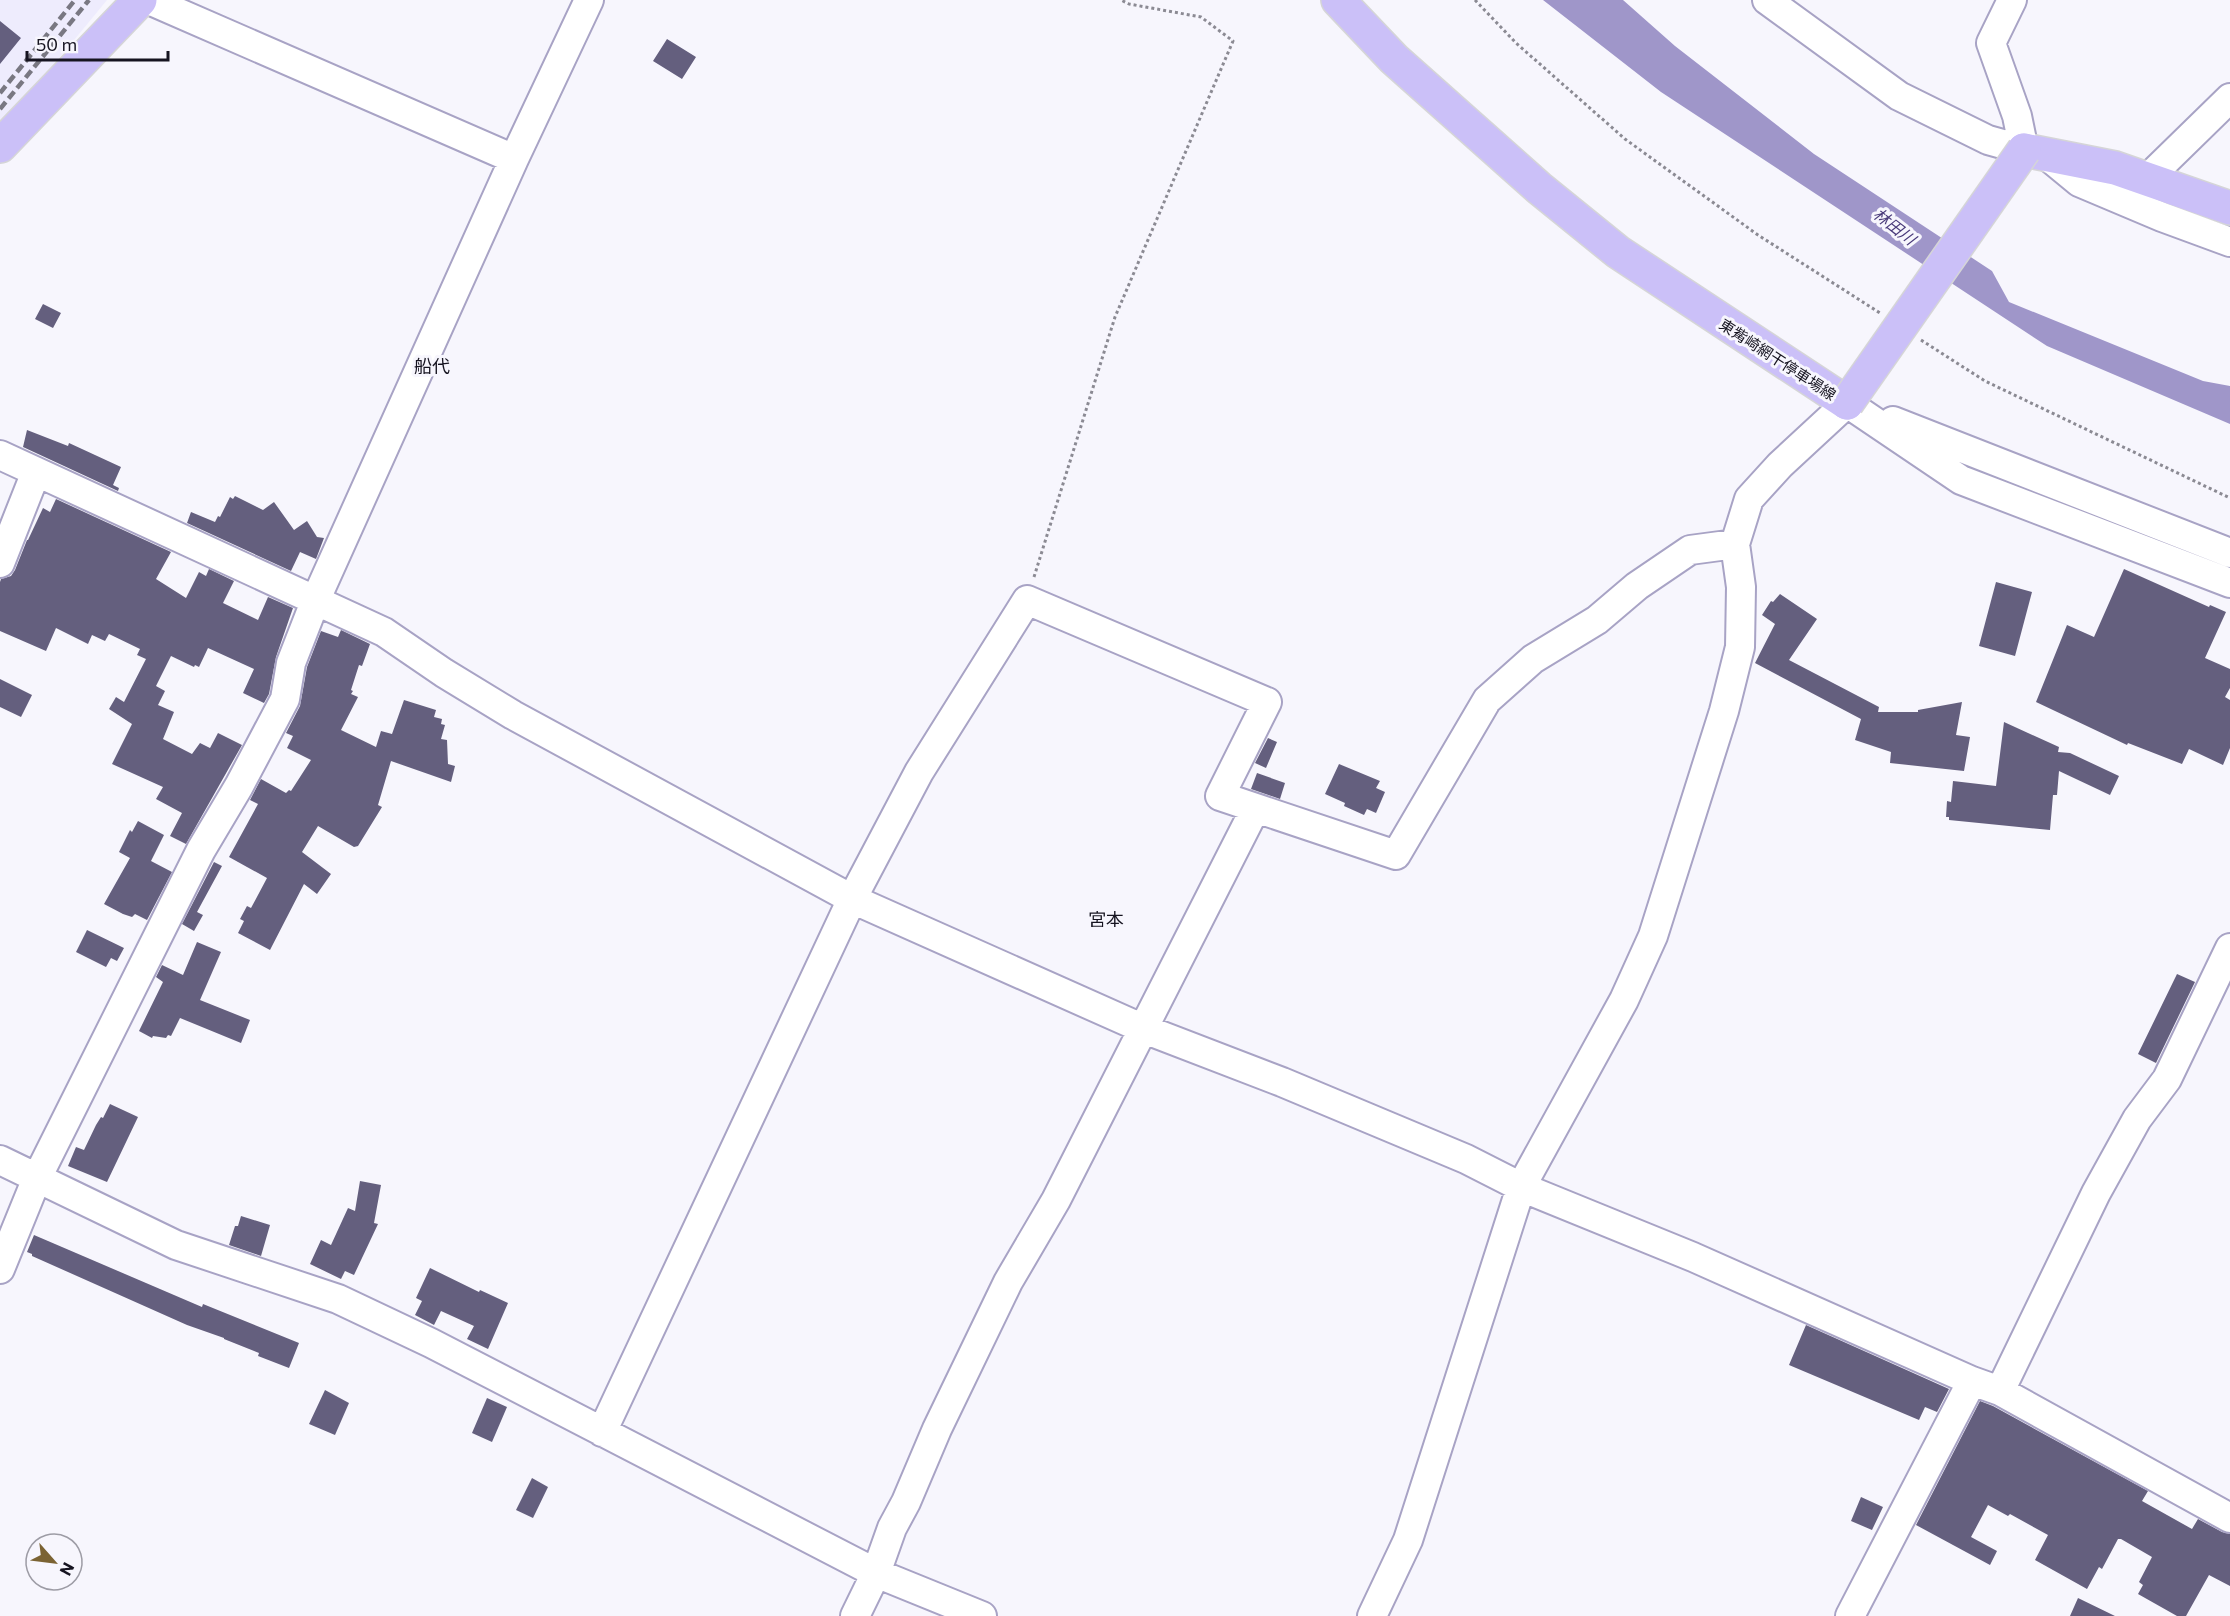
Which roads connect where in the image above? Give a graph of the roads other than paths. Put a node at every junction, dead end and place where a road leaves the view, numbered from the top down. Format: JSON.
{"nodes":[{"id":1,"x":140,"y":0,"type":"edge"},
{"id":2,"x":149,"y":0,"type":"edge"},
{"id":3,"x":589,"y":0,"type":"edge"},
{"id":4,"x":1338,"y":0,"type":"edge"},
{"id":5,"x":1767,"y":0,"type":"edge"},
{"id":6,"x":2013,"y":0,"type":"edge"},
{"id":7,"x":2230,"y":98,"type":"edge"},
{"id":8,"x":0,"y":146,"type":"edge"},
{"id":9,"x":2034,"y":152,"type":"junction"},
{"id":10,"x":514,"y":159,"type":"junction"},
{"id":11,"x":2147,"y":179,"type":"junction"},
{"id":12,"x":2230,"y":208,"type":"edge"},
{"id":13,"x":2230,"y":242,"type":"edge"},
{"id":14,"x":1847,"y":403,"type":"junction"},
{"id":15,"x":0,"y":455,"type":"edge"},
{"id":16,"x":36,"y":472,"type":"junction"},
{"id":17,"x":1735,"y":544,"type":"junction"},
{"id":18,"x":2230,"y":553,"type":"edge"},
{"id":19,"x":0,"y":563,"type":"edge"},
{"id":20,"x":2230,"y":583,"type":"edge"},
{"id":21,"x":316,"y":599,"type":"junction"},
{"id":22,"x":1255,"y":809,"type":"junction"},
{"id":23,"x":852,"y":899,"type":"junction"},
{"id":24,"x":2230,"y":948,"type":"edge"},
{"id":25,"x":1144,"y":1029,"type":"junction"},
{"id":26,"x":0,"y":1160,"type":"edge"},
{"id":27,"x":37,"y":1178,"type":"junction"},
{"id":28,"x":1521,"y":1186,"type":"junction"},
{"id":29,"x":0,"y":1269,"type":"edge"},
{"id":30,"x":1972,"y":1381,"type":"junction"},
{"id":31,"x":2001,"y":1391,"type":"junction"},
{"id":32,"x":602,"y":1432,"type":"junction"},
{"id":33,"x":2230,"y":1518,"type":"edge"},
{"id":34,"x":876,"y":1573,"type":"junction"},
{"id":35,"x":855,"y":1616,"type":"edge"},
{"id":36,"x":982,"y":1616,"type":"edge"},
{"id":37,"x":1372,"y":1616,"type":"edge"},
{"id":38,"x":1850,"y":1616,"type":"edge"}],
"edges":[{"from":1,"to":8,"type":"main road"},
{"from":2,"to":10,"type":"street"},
{"from":3,"to":10,"type":"street"},
{"from":4,"to":14,"type":"main road","name":"東觜崎網干停車場線"},
{"from":5,"to":9,"type":"street"},
{"from":6,"to":9,"type":"street"},
{"from":7,"to":11,"type":"street"},
{"from":9,"to":11,"type":"main road"},
{"from":9,"to":13,"type":"street"},
{"from":9,"to":14,"type":"main road","name":"東觜崎網干停車場線","bridge":true},
{"from":10,"to":21,"type":"street"},
{"from":11,"to":12,"type":"main road"},
{"from":14,"to":17,"type":"street"},
{"from":14,"to":18,"type":"street"},
{"from":14,"to":20,"type":"street"},
{"from":15,"to":16,"type":"street"},
{"from":16,"to":19,"type":"street"},
{"from":16,"to":21,"type":"street"},
{"from":17,"to":22,"type":"street"},
{"from":17,"to":28,"type":"street"},
{"from":21,"to":23,"type":"street"},
{"from":21,"to":27,"type":"street"},
{"from":22,"to":23,"type":"street"},
{"from":22,"to":25,"type":"street"},
{"from":23,"to":25,"type":"street"},
{"from":23,"to":32,"type":"street"},
{"from":24,"to":31,"type":"street"},
{"from":25,"to":28,"type":"street"},
{"from":25,"to":34,"type":"street"},
{"from":26,"to":27,"type":"street"},
{"from":27,"to":29,"type":"street"},
{"from":27,"to":32,"type":"street"},
{"from":28,"to":30,"type":"street"},
{"from":28,"to":37,"type":"street"},
{"from":30,"to":31,"type":"street"},
{"from":30,"to":38,"type":"street"},
{"from":31,"to":33,"type":"street"},
{"from":32,"to":34,"type":"street"},
{"from":34,"to":35,"type":"street"},
{"from":34,"to":36,"type":"street"}]}
